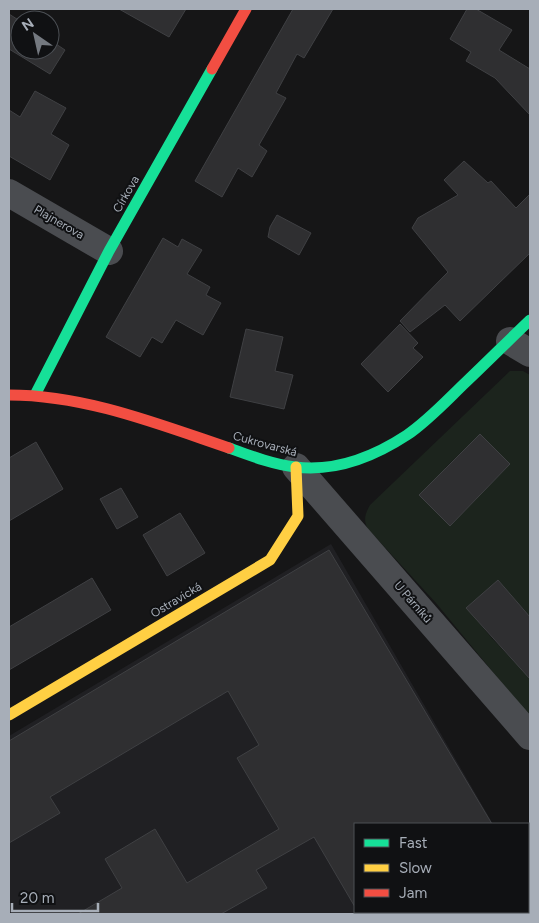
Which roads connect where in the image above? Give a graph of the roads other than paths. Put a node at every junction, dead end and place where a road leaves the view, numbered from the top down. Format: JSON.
{"nodes":[{"id":1,"x":246,"y":9,"type":"edge"},
{"id":2,"x":9,"y":193,"type":"edge"},
{"id":3,"x":109,"y":251,"type":"junction"},
{"id":4,"x":530,"y":320,"type":"edge"},
{"id":5,"x":520,"y":347,"type":"edge"},
{"id":6,"x":9,"y":395,"type":"edge"},
{"id":7,"x":35,"y":395,"type":"junction"},
{"id":8,"x":296,"y":467,"type":"junction"},
{"id":9,"x":9,"y":715,"type":"edge"},
{"id":10,"x":530,"y":736,"type":"edge"}],
"edges":[{"from":1,"to":3,"type":"street","name":"Církova"},
{"from":2,"to":3,"type":"street","name":"Plajnerova"},
{"from":3,"to":7,"type":"street","name":"Církova"},
{"from":4,"to":5,"type":"street","name":"Cukrovarská"},
{"from":5,"to":8,"type":"street","name":"Cukrovarská"},
{"from":6,"to":7,"type":"street","name":"Cukrovarská"},
{"from":7,"to":8,"type":"street","name":"Cukrovarská"},
{"from":8,"to":9,"type":"street","name":"Ostravická"},
{"from":8,"to":10,"type":"street","name":"U Párníků"}]}
